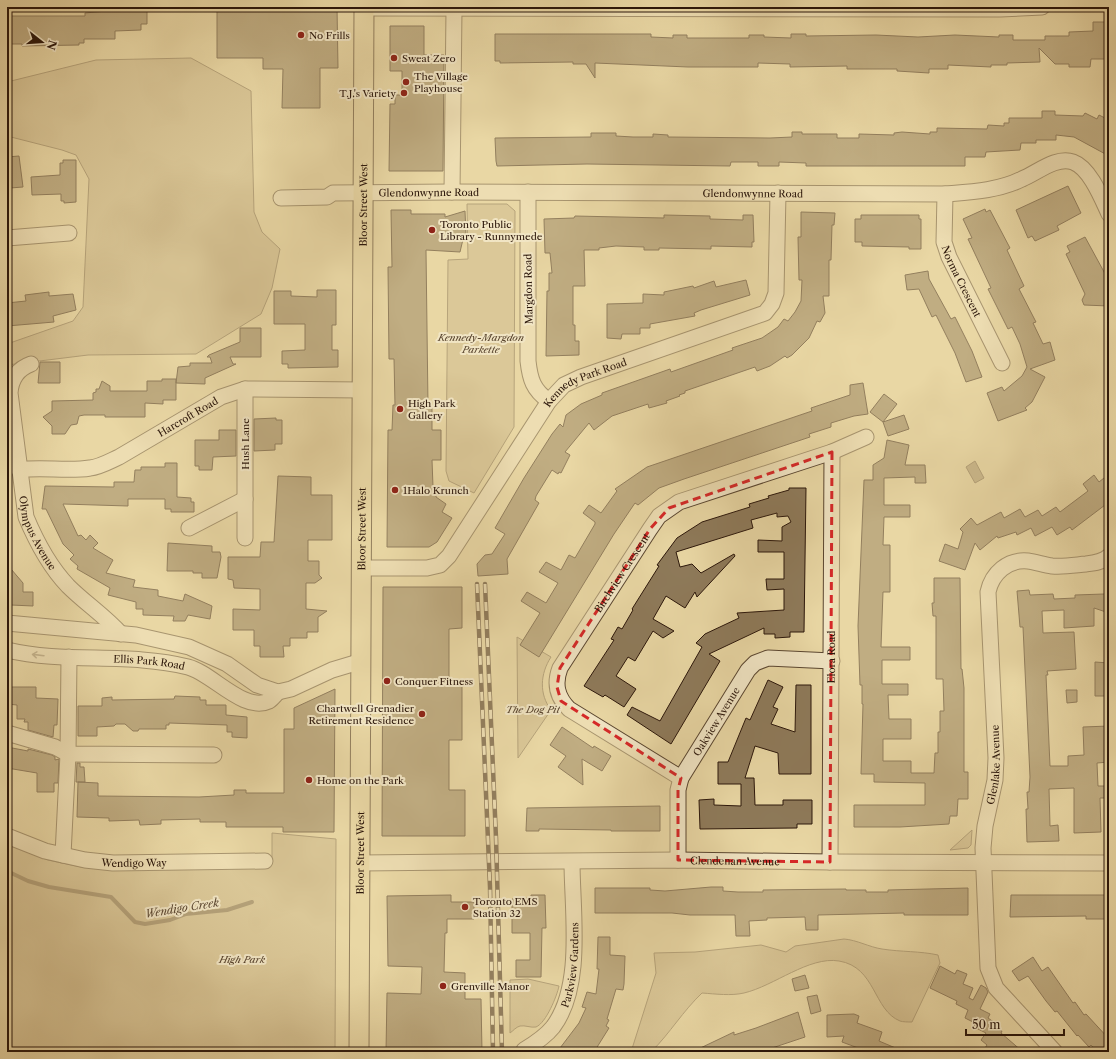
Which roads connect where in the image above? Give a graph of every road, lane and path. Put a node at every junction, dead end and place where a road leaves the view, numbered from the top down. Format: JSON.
{"nodes":[{"id":1,"x":364,"y":7,"type":"edge"},
{"id":2,"x":1042,"y":7,"type":"edge"},
{"id":3,"x":450,"y":8,"type":"edge"},
{"id":4,"x":489,"y":8,"type":"edge"},
{"id":5,"x":452,"y":192,"type":"junction"},
{"id":6,"x":528,"y":192,"type":"junction"},
{"id":7,"x":281,"y":193,"type":"dead end"},
{"id":8,"x":778,"y":193,"type":"junction"},
{"id":9,"x":363,"y":194,"type":"junction"},
{"id":10,"x":944,"y":194,"type":"junction"},
{"id":11,"x":1109,"y":214,"type":"edge"},
{"id":12,"x":70,"y":233,"type":"dead end"},
{"id":13,"x":7,"y":238,"type":"edge"},
{"id":14,"x":1002,"y":363,"type":"dead end"},
{"id":15,"x":31,"y":364,"type":"dead end"},
{"id":16,"x":245,"y":389,"type":"junction"},
{"id":17,"x":363,"y":390,"type":"junction"},
{"id":18,"x":548,"y":401,"type":"junction"},
{"id":19,"x":866,"y":437,"type":"dead end"},
{"id":20,"x":832,"y":452,"type":"junction"},
{"id":21,"x":19,"y":470,"type":"junction"},
{"id":22,"x":245,"y":499,"type":"junction"},
{"id":23,"x":189,"y":528,"type":"dead end"},
{"id":24,"x":245,"y":538,"type":"dead end"},
{"id":25,"x":1109,"y":558,"type":"edge"},
{"id":26,"x":362,"y":568,"type":"junction"},
{"id":27,"x":7,"y":623,"type":"edge"},
{"id":28,"x":121,"y":634,"type":"junction"},
{"id":29,"x":7,"y":650,"type":"edge"},
{"id":30,"x":69,"y":657,"type":"junction"},
{"id":31,"x":832,"y":660,"type":"junction"},
{"id":32,"x":362,"y":661,"type":"junction"},
{"id":33,"x":278,"y":692,"type":"junction"},
{"id":34,"x":7,"y":734,"type":"edge"},
{"id":35,"x":68,"y":754,"type":"junction"},
{"id":36,"x":214,"y":755,"type":"dead end"},
{"id":37,"x":681,"y":778,"type":"junction"},
{"id":38,"x":7,"y":836,"type":"edge"},
{"id":39,"x":63,"y":855,"type":"junction"},
{"id":40,"x":678,"y":860,"type":"junction"},
{"id":41,"x":265,"y":861,"type":"dead end"},
{"id":42,"x":572,"y":862,"type":"junction"},
{"id":43,"x":830,"y":862,"type":"junction"},
{"id":44,"x":984,"y":862,"type":"junction"},
{"id":45,"x":360,"y":863,"type":"junction"},
{"id":46,"x":1109,"y":863,"type":"edge"},
{"id":47,"x":524,"y":1050,"type":"dead end"},
{"id":48,"x":359,"y":1052,"type":"edge"},
{"id":49,"x":1055,"y":1052,"type":"edge"}],
"edges":[{"from":1,"to":3,"type":"street"},
{"from":1,"to":9,"type":"main road","name":"Bloor Street West"},
{"from":2,"to":4,"type":"street"},
{"from":3,"to":4,"type":"street"},
{"from":3,"to":5,"type":"street"},
{"from":5,"to":6,"type":"street","name":"Glendonwynne Road"},
{"from":5,"to":9,"type":"street","name":"Glendonwynne Road"},
{"from":6,"to":8,"type":"street","name":"Glendonwynne Road"},
{"from":6,"to":18,"type":"street","name":"Margdon Road"},
{"from":7,"to":9,"type":"street","name":"Glendonwynne Road"},
{"from":8,"to":10,"type":"street","name":"Glendonwynne Road"},
{"from":8,"to":18,"type":"street","name":"Kennedy Park Road"},
{"from":9,"to":17,"type":"main road","name":"Bloor Street West"},
{"from":10,"to":11,"type":"street","name":"Glendonwynne Road"},
{"from":10,"to":14,"type":"street","name":"Norma Crescent"},
{"from":12,"to":13,"type":"street"},
{"from":15,"to":21,"type":"street","name":"Olympus Avenue"},
{"from":16,"to":17,"type":"street","name":"Harcroft Road"},
{"from":16,"to":21,"type":"street","name":"Harcroft Road"},
{"from":16,"to":22,"type":"street","name":"Hush Lane"},
{"from":17,"to":26,"type":"main road","name":"Bloor Street West"},
{"from":18,"to":26,"type":"street","name":"Kennedy Park Road"},
{"from":19,"to":20,"type":"street","name":"Birchview Crescent"},
{"from":20,"to":31,"type":"street","name":"Elora Road"},
{"from":20,"to":37,"type":"street","name":"Birchview Crescent"},
{"from":21,"to":28,"type":"street","name":"Olympus Avenue"},
{"from":22,"to":23,"type":"street"},
{"from":22,"to":24,"type":"street","name":"Hush Lane"},
{"from":25,"to":44,"type":"street","name":"Glenlake Avenue"},
{"from":26,"to":32,"type":"main road","name":"Bloor Street West"},
{"from":27,"to":28,"type":"street","name":"Ellis Park Road"},
{"from":28,"to":33,"type":"street","name":"Ellis Park Road"},
{"from":30,"to":29,"type":"street","name":"Ellis Park Road","one_way":true},
{"from":30,"to":33,"type":"street","name":"Ellis Park Road"},
{"from":30,"to":35,"type":"street"},
{"from":31,"to":37,"type":"street","name":"Oakview Avenue"},
{"from":31,"to":43,"type":"street","name":"Elora Road"},
{"from":32,"to":33,"type":"street","name":"Ellis Park Road"},
{"from":32,"to":45,"type":"main road","name":"Bloor Street West"},
{"from":34,"to":35,"type":"street"},
{"from":35,"to":36,"type":"street"},
{"from":35,"to":39,"type":"street"},
{"from":37,"to":40,"type":"street","name":"Oakview Avenue"},
{"from":38,"to":39,"type":"street","name":"Wendigo Way"},
{"from":39,"to":41,"type":"street","name":"Wendigo Way"},
{"from":40,"to":42,"type":"street","name":"Clendenan Avenue"},
{"from":40,"to":43,"type":"street","name":"Clendenan Avenue"},
{"from":42,"to":45,"type":"street","name":"Clendenan Avenue"},
{"from":42,"to":47,"type":"street","name":"Parkview Gardens"},
{"from":43,"to":44,"type":"street","name":"Clendenan Avenue"},
{"from":44,"to":46,"type":"street","name":"Clendenan Avenue"},
{"from":44,"to":49,"type":"street","name":"Glenlake Avenue"},
{"from":45,"to":48,"type":"main road","name":"Bloor Street West"}]}
